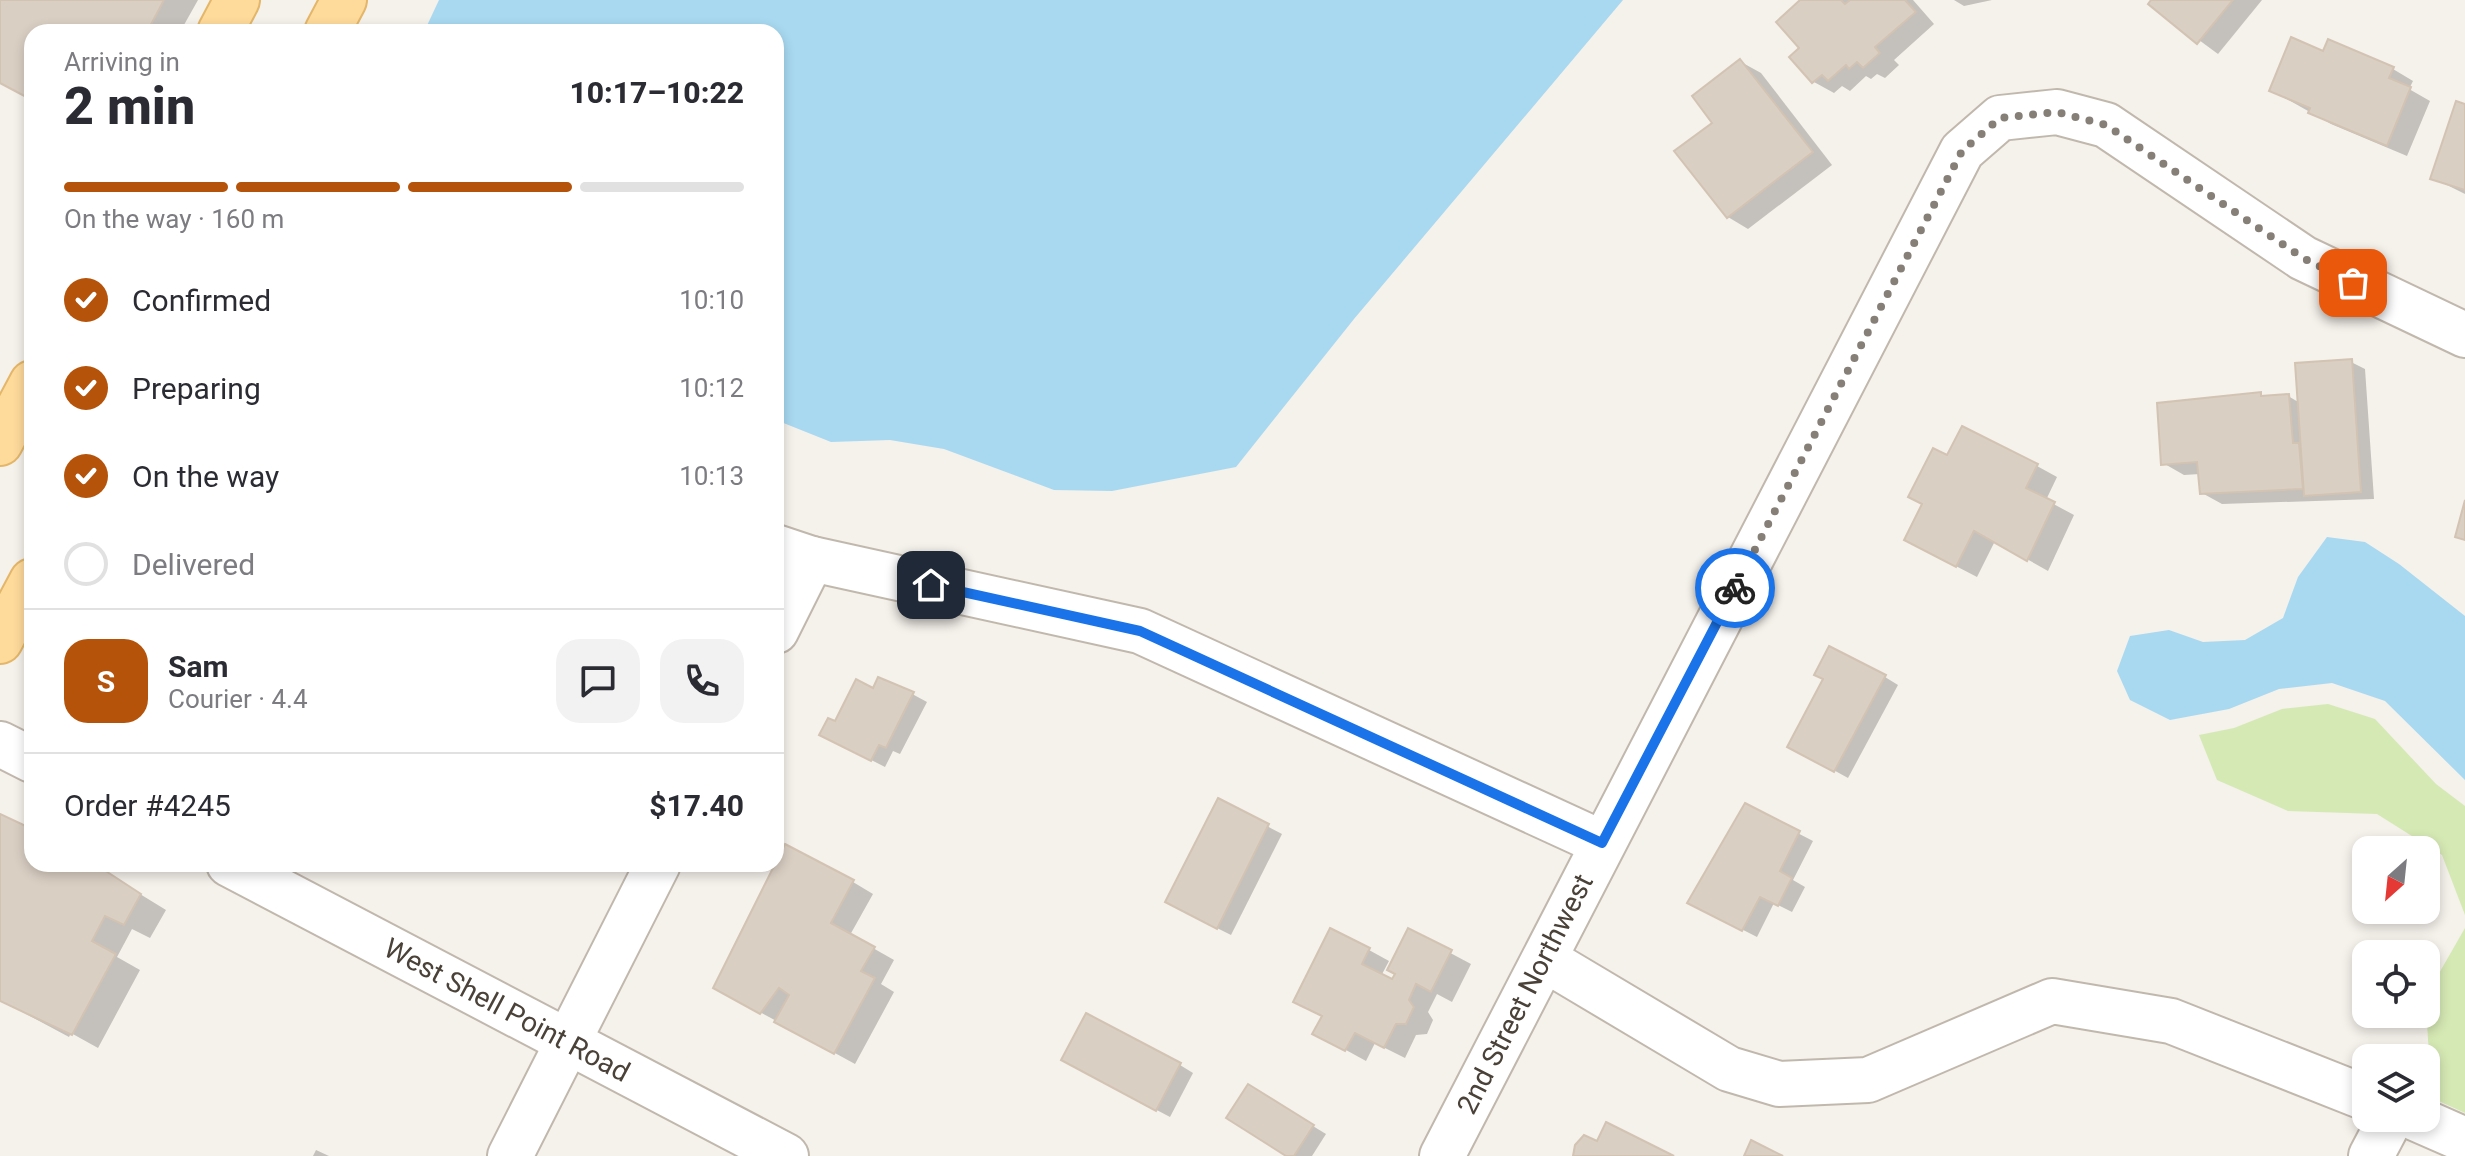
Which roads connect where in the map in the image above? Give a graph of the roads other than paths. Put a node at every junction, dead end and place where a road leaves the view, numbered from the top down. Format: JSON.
{"nodes":[{"id":1,"x":237,"y":0,"type":"edge"},
{"id":2,"x":344,"y":0,"type":"edge"},
{"id":3,"x":224,"y":24,"type":"edge"},
{"id":4,"x":331,"y":24,"type":"edge"},
{"id":5,"x":2465,"y":335,"type":"edge"},
{"id":6,"x":24,"y":398,"type":"edge"},
{"id":7,"x":0,"y":443,"type":"edge"},
{"id":8,"x":794,"y":553,"type":"edge"},
{"id":9,"x":24,"y":596,"type":"edge"},
{"id":10,"x":784,"y":596,"type":"edge"},
{"id":11,"x":0,"y":641,"type":"edge"},
{"id":12,"x":0,"y":744,"type":"edge"},
{"id":13,"x":24,"y":756,"type":"edge"},
{"id":14,"x":1602,"y":843,"type":"junction"},
{"id":15,"x":244,"y":872,"type":"edge"},
{"id":16,"x":654,"y":872,"type":"edge"},
{"id":17,"x":1546,"y":960,"type":"junction"},
{"id":18,"x":569,"y":1042,"type":"junction"},
{"id":19,"x":2352,"y":1092,"type":"edge"},
{"id":20,"x":2440,"y":1129,"type":"edge"},
{"id":21,"x":2384,"y":1132,"type":"edge"},
{"id":22,"x":2465,"y":1140,"type":"edge"},
{"id":23,"x":510,"y":1156,"type":"edge"},
{"id":24,"x":786,"y":1156,"type":"edge"},
{"id":25,"x":1442,"y":1156,"type":"edge"},
{"id":26,"x":2371,"y":1156,"type":"edge"}],
"edges":[{"from":1,"to":3,"type":"main road"},
{"from":2,"to":4,"type":"main road"},
{"from":5,"to":14,"type":"street","name":"2nd Street Northwest"},
{"from":6,"to":7,"type":"main road"},
{"from":8,"to":10,"type":"street"},
{"from":8,"to":14,"type":"street"},
{"from":9,"to":11,"type":"main road"},
{"from":12,"to":13,"type":"street"},
{"from":14,"to":17,"type":"street","name":"2nd Street Northwest"},
{"from":15,"to":18,"type":"street","name":"West Shell Point Road"},
{"from":16,"to":18,"type":"street"},
{"from":17,"to":19,"type":"street"},
{"from":17,"to":25,"type":"street","name":"2nd Street Northwest"},
{"from":18,"to":23,"type":"street"},
{"from":18,"to":24,"type":"street","name":"West Shell Point Road"},
{"from":20,"to":22,"type":"street"},
{"from":21,"to":26,"type":"street"}]}
